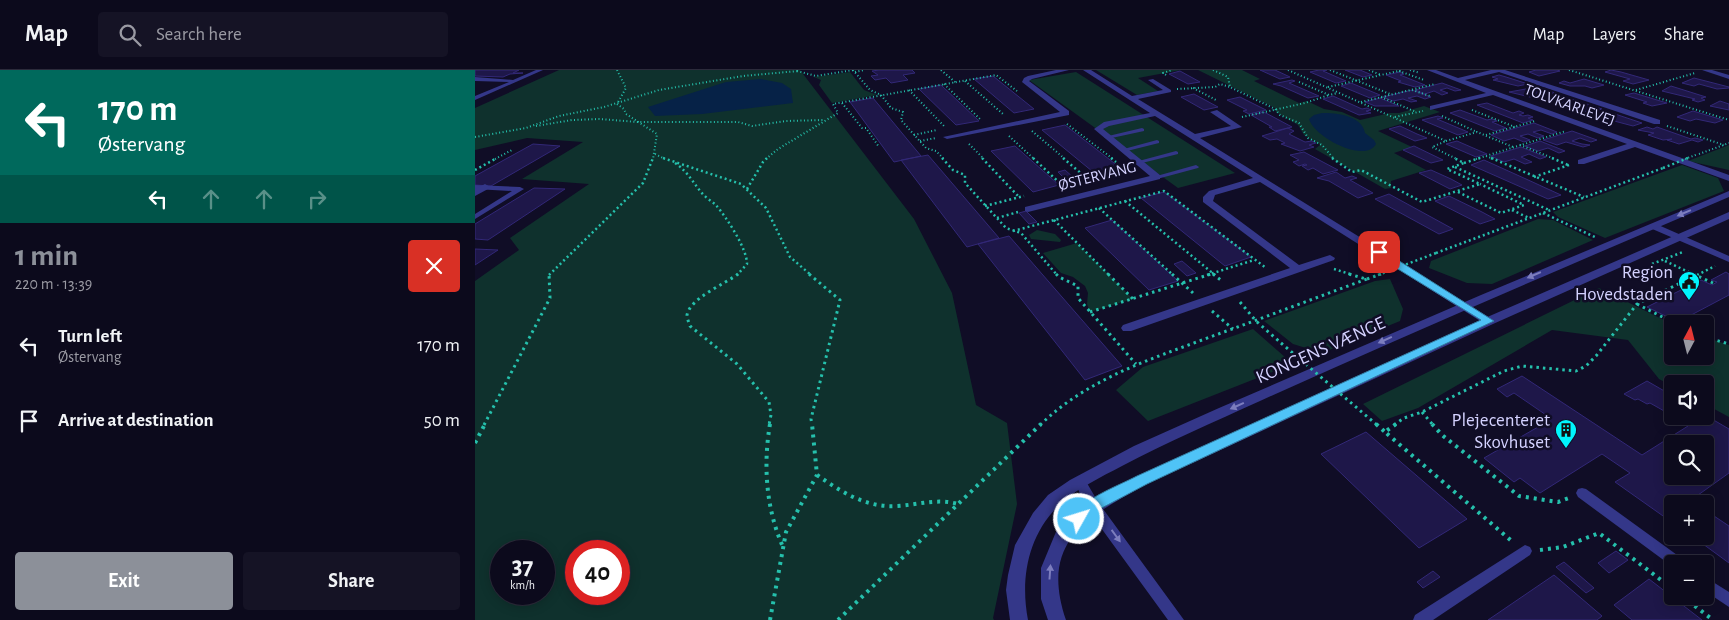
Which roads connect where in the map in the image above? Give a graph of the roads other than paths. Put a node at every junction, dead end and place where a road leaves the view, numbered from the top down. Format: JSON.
{"nodes":[{"id":1,"x":539,"y":70,"type":"edge"},
{"id":2,"x":1066,"y":70,"type":"edge"},
{"id":3,"x":1086,"y":70,"type":"edge"},
{"id":4,"x":1430,"y":70,"type":"edge"},
{"id":5,"x":1499,"y":70,"type":"edge"},
{"id":6,"x":1705,"y":70,"type":"edge"},
{"id":7,"x":1729,"y":76,"type":"edge"},
{"id":8,"x":475,"y":79,"type":"edge"},
{"id":9,"x":1151,"y":80,"type":"dead end"},
{"id":10,"x":1458,"y":80,"type":"junction"},
{"id":11,"x":515,"y":81,"type":"junction"},
{"id":12,"x":1494,"y":93,"type":"junction"},
{"id":13,"x":475,"y":98,"type":"edge"},
{"id":14,"x":1132,"y":98,"type":"junction"},
{"id":15,"x":1430,"y":109,"type":"road end"},
{"id":16,"x":1214,"y":112,"type":"dead end"},
{"id":17,"x":1156,"y":114,"type":"junction"},
{"id":18,"x":1657,"y":122,"type":"road end"},
{"id":19,"x":1142,"y":130,"type":"dead end"},
{"id":20,"x":946,"y":133,"type":"road end"},
{"id":21,"x":1107,"y":137,"type":"junction"},
{"id":22,"x":1193,"y":137,"type":"junction"},
{"id":23,"x":1157,"y":142,"type":"dead end"},
{"id":24,"x":1635,"y":144,"type":"junction"},
{"id":25,"x":1123,"y":150,"type":"junction"},
{"id":26,"x":1176,"y":153,"type":"dead end"},
{"id":27,"x":1138,"y":162,"type":"junction"},
{"id":28,"x":1581,"y":162,"type":"road end"},
{"id":29,"x":1197,"y":167,"type":"dead end"},
{"id":30,"x":1157,"y":177,"type":"junction"},
{"id":31,"x":1729,"y":178,"type":"edge"},
{"id":32,"x":1260,"y":179,"type":"junction"},
{"id":33,"x":475,"y":187,"type":"edge"},
{"id":34,"x":485,"y":187,"type":"junction"},
{"id":35,"x":475,"y":193,"type":"edge"},
{"id":36,"x":1729,"y":194,"type":"edge"},
{"id":37,"x":1028,"y":209,"type":"road end"},
{"id":38,"x":1729,"y":215,"type":"edge"},
{"id":39,"x":475,"y":217,"type":"edge"},
{"id":40,"x":1653,"y":226,"type":"junction"},
{"id":41,"x":1679,"y":237,"type":"junction"},
{"id":42,"x":1325,"y":260,"type":"road end"},
{"id":43,"x":1726,"y":261,"type":"edge"},
{"id":44,"x":1298,"y":269,"type":"junction"},
{"id":45,"x":1463,"y":305,"type":"junction"},
{"id":46,"x":1489,"y":321,"type":"junction"},
{"id":47,"x":1127,"y":328,"type":"dead end"},
{"id":48,"x":1080,"y":481,"type":"junction"},
{"id":49,"x":1582,"y":493,"type":"road end"},
{"id":50,"x":1093,"y":506,"type":"junction"},
{"id":51,"x":1525,"y":552,"type":"road end"},
{"id":52,"x":1667,"y":555,"type":"edge"},
{"id":53,"x":1714,"y":589,"type":"edge"},
{"id":54,"x":1729,"y":600,"type":"edge"},
{"id":55,"x":1019,"y":620,"type":"edge"},
{"id":56,"x":1057,"y":620,"type":"edge"},
{"id":57,"x":1177,"y":620,"type":"edge"},
{"id":58,"x":1420,"y":620,"type":"edge"}],
"edges":[{"from":1,"to":11,"type":"lane"},
{"from":2,"to":20,"type":"street"},
{"from":3,"to":14,"type":"street"},
{"from":4,"to":10,"type":"street","name":"TOLVKARLEVEJ"},
{"from":5,"to":10,"type":"street","name":"TOLVKARLEVEJ"},
{"from":5,"to":18,"type":"street","name":"TOLVKARLEVEJ"},
{"from":6,"to":7,"type":"street"},
{"from":8,"to":11,"type":"lane"},
{"from":9,"to":14,"type":"street"},
{"from":10,"to":12,"type":"street","name":"TOLVKARLEVEJ"},
{"from":11,"to":13,"type":"lane"},
{"from":12,"to":15,"type":"street"},
{"from":12,"to":24,"type":"street","name":"TOLVKARLEVEJ"},
{"from":14,"to":17,"type":"street"},
{"from":16,"to":22,"type":"street"},
{"from":17,"to":21,"type":"street","name":"ØSTERVANG"},
{"from":17,"to":22,"type":"street"},
{"from":19,"to":21,"type":"lane"},
{"from":21,"to":25,"type":"street","name":"ØSTERVANG"},
{"from":22,"to":32,"type":"street"},
{"from":23,"to":25,"type":"lane"},
{"from":24,"to":28,"type":"street","name":"TOLVKARLEVEJ"},
{"from":24,"to":31,"type":"street","name":"TOLVKARLEVEJ"},
{"from":25,"to":27,"type":"street","name":"ØSTERVANG"},
{"from":26,"to":27,"type":"lane"},
{"from":27,"to":30,"type":"street","name":"ØSTERVANG"},
{"from":29,"to":30,"type":"lane"},
{"from":30,"to":37,"type":"street","name":"ØSTERVANG"},
{"from":32,"to":44,"type":"street"},
{"from":32,"to":45,"type":"street"},
{"from":33,"to":34,"type":"lane"},
{"from":34,"to":35,"type":"street"},
{"from":34,"to":39,"type":"lane"},
{"from":36,"to":40,"type":"street","name":"KONGENS VÆNGE","one_way":true},
{"from":38,"to":41,"type":"street"},
{"from":40,"to":41,"type":"lane"},
{"from":40,"to":45,"type":"street","name":"KONGENS VÆNGE","one_way":true},
{"from":41,"to":43,"type":"lane"},
{"from":41,"to":46,"type":"street"},
{"from":42,"to":44,"type":"street"},
{"from":44,"to":47,"type":"street"},
{"from":45,"to":46,"type":"street"},
{"from":45,"to":48,"type":"street","name":"KONGENS VÆNGE","one_way":true},
{"from":46,"to":50,"type":"street"},
{"from":48,"to":50,"type":"lane"},
{"from":48,"to":55,"type":"street","name":"KONGENS VÆNGE"},
{"from":49,"to":52,"type":"lane"},
{"from":56,"to":50,"type":"street","one_way":true},
{"from":50,"to":57,"type":"lane","one_way":true},
{"from":51,"to":58,"type":"lane"},
{"from":53,"to":54,"type":"lane"}]}
